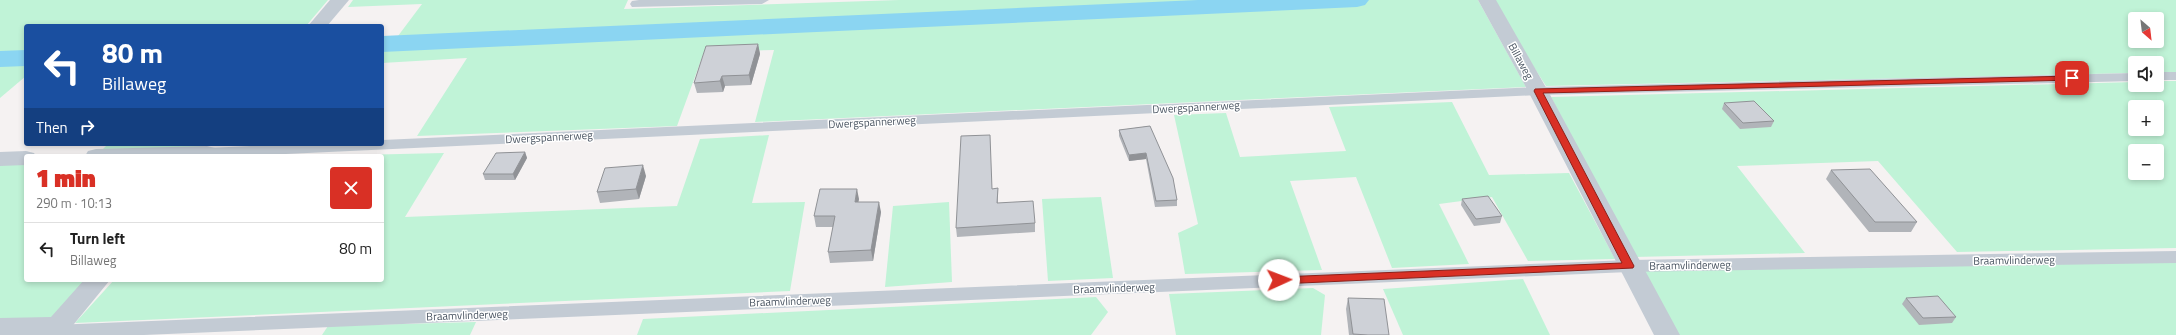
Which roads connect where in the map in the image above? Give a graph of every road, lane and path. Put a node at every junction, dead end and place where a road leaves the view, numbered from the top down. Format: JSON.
{"nodes":[{"id":1,"x":340,"y":0,"type":"edge"},
{"id":2,"x":762,"y":0,"type":"edge"},
{"id":3,"x":1488,"y":0,"type":"edge"},
{"id":4,"x":637,"y":4,"type":"dead end"},
{"id":5,"x":319,"y":24,"type":"edge"},
{"id":6,"x":2164,"y":76,"type":"edge"},
{"id":7,"x":2176,"y":76,"type":"edge"},
{"id":8,"x":2128,"y":77,"type":"edge"},
{"id":9,"x":1538,"y":91,"type":"junction"},
{"id":10,"x":384,"y":143,"type":"edge"},
{"id":11,"x":320,"y":146,"type":"edge"},
{"id":12,"x":209,"y":151,"type":"edge"},
{"id":13,"x":141,"y":154,"type":"edge"},
{"id":14,"x":24,"y":158,"type":"edge"},
{"id":15,"x":0,"y":159,"type":"edge"},
{"id":16,"x":2176,"y":257,"type":"edge"},
{"id":17,"x":1629,"y":266,"type":"junction"},
{"id":18,"x":96,"y":282,"type":"edge"},
{"id":19,"x":0,"y":328,"type":"edge"},
{"id":20,"x":54,"y":331,"type":"edge"},
{"id":21,"x":1666,"y":335,"type":"edge"}],
"edges":[{"from":1,"to":5,"type":"street"},
{"from":2,"to":4,"type":"lane"},
{"from":3,"to":9,"type":"street","name":"Billaweg"},
{"from":6,"to":7,"type":"lane"},
{"from":8,"to":9,"type":"lane","name":"Dwergspannerweg"},
{"from":9,"to":10,"type":"lane","name":"Dwergspannerweg"},
{"from":9,"to":17,"type":"street","name":"Billaweg"},
{"from":11,"to":12,"type":"lane","name":"Dwergspannerweg"},
{"from":12,"to":13,"type":"street"},
{"from":14,"to":15,"type":"street"},
{"from":16,"to":17,"type":"lane","name":"Braamvlinderweg"},
{"from":17,"to":20,"type":"lane","name":"Braamvlinderweg"},
{"from":17,"to":21,"type":"street","name":"Billaweg"},
{"from":18,"to":20,"type":"street"},
{"from":19,"to":20,"type":"street"}]}
